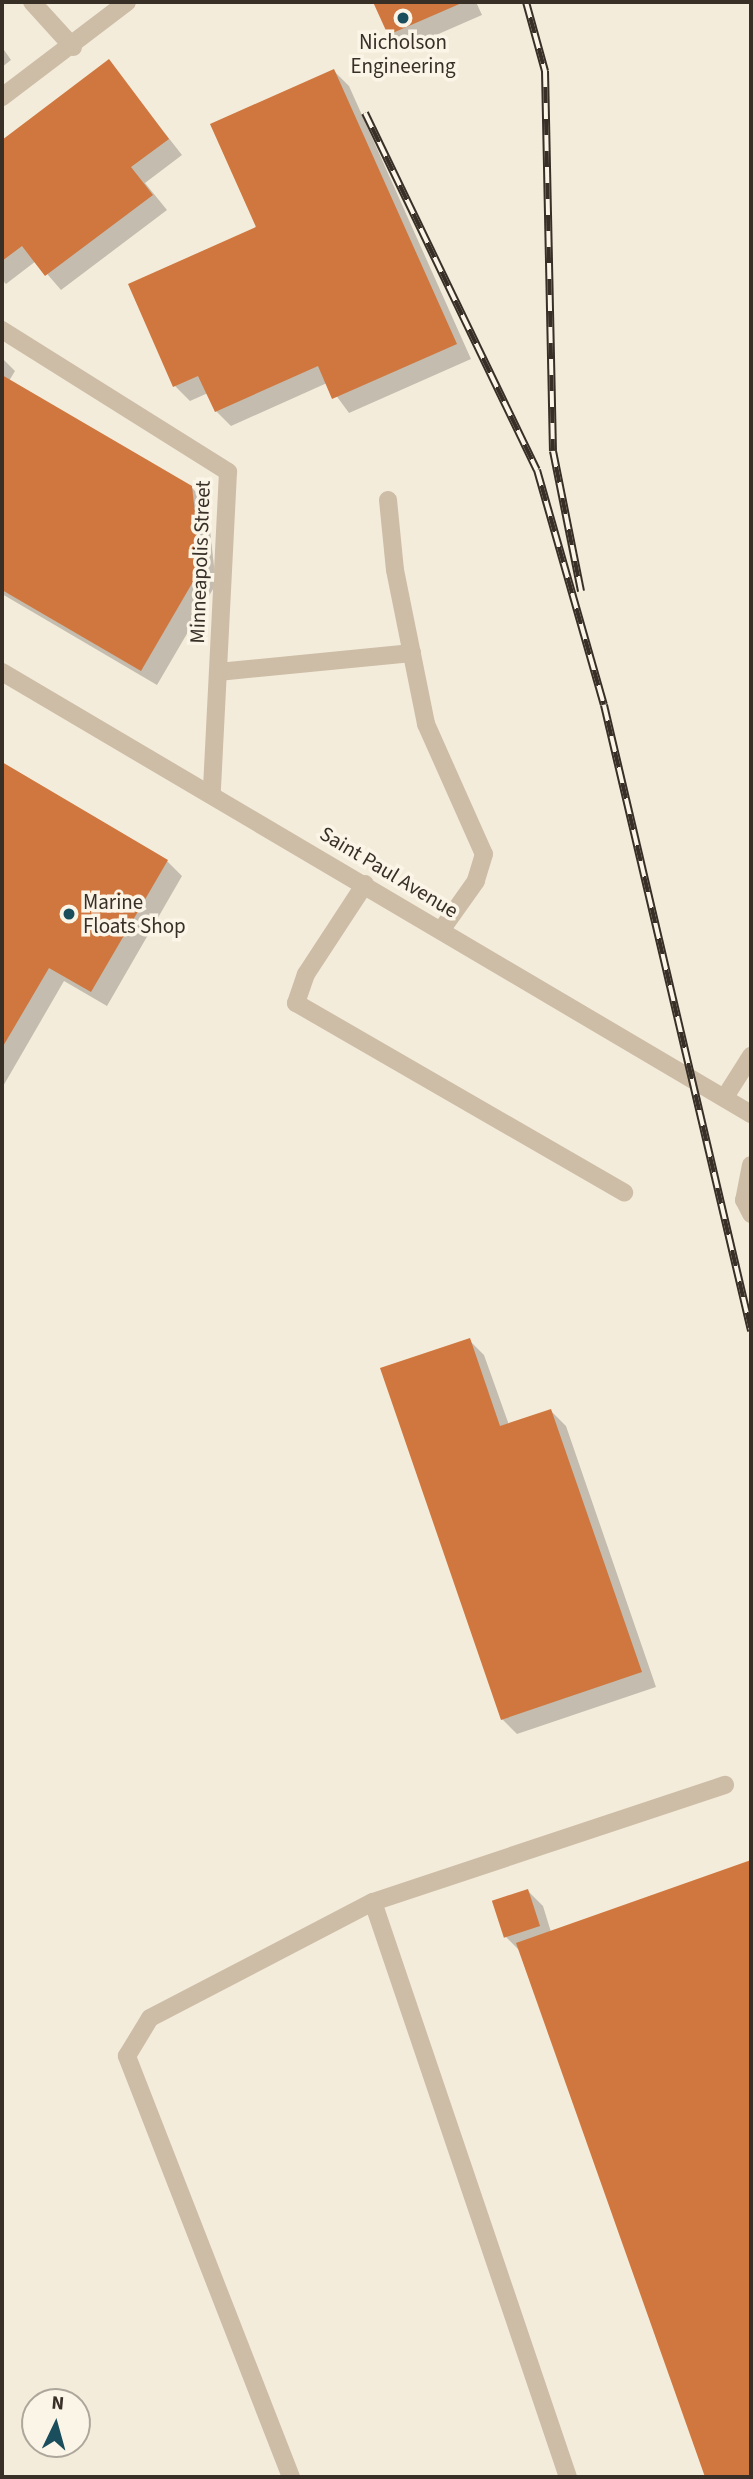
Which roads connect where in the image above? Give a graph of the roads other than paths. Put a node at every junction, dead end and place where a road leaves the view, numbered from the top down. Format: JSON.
{"nodes":[{"id":1,"x":32,"y":2,"type":"edge"},
{"id":2,"x":127,"y":2,"type":"edge"},
{"id":3,"x":73,"y":47,"type":"junction"},
{"id":4,"x":2,"y":97,"type":"edge"},
{"id":5,"x":2,"y":330,"type":"edge"},
{"id":6,"x":388,"y":500,"type":"dead end"},
{"id":7,"x":412,"y":653,"type":"junction"},
{"id":8,"x":2,"y":672,"type":"edge"},
{"id":9,"x":218,"y":672,"type":"junction"},
{"id":10,"x":212,"y":793,"type":"junction"},
{"id":11,"x":365,"y":884,"type":"junction"},
{"id":12,"x":442,"y":929,"type":"junction"},
{"id":13,"x":751,"y":1056,"type":"edge"},
{"id":14,"x":725,"y":1097,"type":"junction"},
{"id":15,"x":751,"y":1114,"type":"edge"},
{"id":16,"x":751,"y":1165,"type":"edge"},
{"id":17,"x":624,"y":1192,"type":"dead end"},
{"id":18,"x":751,"y":1214,"type":"edge"},
{"id":19,"x":725,"y":1785,"type":"dead end"},
{"id":20,"x":373,"y":1902,"type":"junction"},
{"id":21,"x":291,"y":2477,"type":"edge"},
{"id":22,"x":568,"y":2477,"type":"edge"}],
"edges":[{"from":1,"to":3,"type":"street"},
{"from":2,"to":3,"type":"street"},
{"from":3,"to":4,"type":"street"},
{"from":5,"to":9,"type":"street","name":"Minneapolis Street"},
{"from":6,"to":7,"type":"street"},
{"from":7,"to":9,"type":"street"},
{"from":7,"to":12,"type":"street"},
{"from":8,"to":10,"type":"street","name":"Saint Paul Avenue"},
{"from":9,"to":10,"type":"street","name":"Minneapolis Street"},
{"from":10,"to":11,"type":"street","name":"Saint Paul Avenue"},
{"from":11,"to":12,"type":"street","name":"Saint Paul Avenue"},
{"from":11,"to":17,"type":"street"},
{"from":12,"to":14,"type":"street","name":"Saint Paul Avenue"},
{"from":13,"to":14,"type":"street"},
{"from":14,"to":15,"type":"street","name":"Saint Paul Avenue"},
{"from":16,"to":18,"type":"street"},
{"from":19,"to":20,"type":"street"},
{"from":20,"to":21,"type":"street"},
{"from":20,"to":22,"type":"street"}]}
